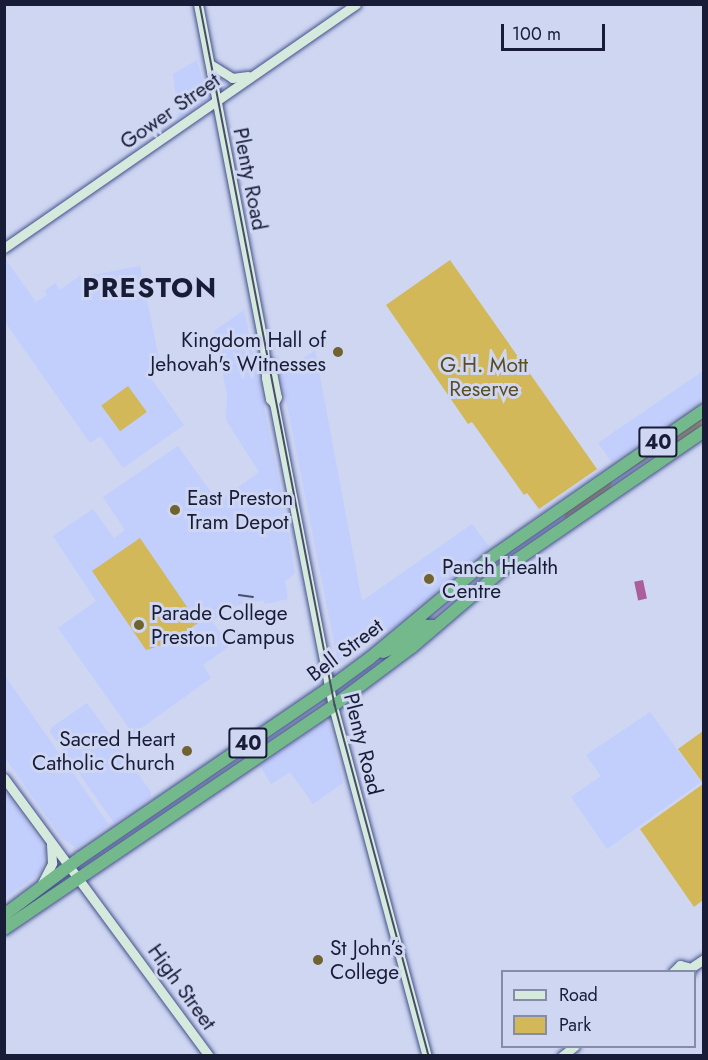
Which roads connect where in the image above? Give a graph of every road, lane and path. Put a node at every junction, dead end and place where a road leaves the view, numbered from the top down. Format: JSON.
{"nodes":[{"id":1,"x":198,"y":4,"type":"edge"},
{"id":2,"x":356,"y":4,"type":"edge"},
{"id":3,"x":210,"y":64,"type":"junction"},
{"id":4,"x":255,"y":74,"type":"junction"},
{"id":5,"x":217,"y":100,"type":"junction"},
{"id":6,"x":4,"y":248,"type":"edge"},
{"id":7,"x":704,"y":411,"type":"edge"},
{"id":8,"x":704,"y":431,"type":"edge"},
{"id":9,"x":436,"y":603,"type":"junction"},
{"id":10,"x":432,"y":628,"type":"junction"},
{"id":11,"x":376,"y":653,"type":"junction"},
{"id":12,"x":330,"y":687,"type":"junction"},
{"id":13,"x":333,"y":706,"type":"junction"},
{"id":14,"x":4,"y":769,"type":"edge"},
{"id":15,"x":4,"y":778,"type":"edge"},
{"id":16,"x":40,"y":826,"type":"junction"},
{"id":17,"x":51,"y":842,"type":"junction"},
{"id":18,"x":69,"y":866,"type":"junction"},
{"id":19,"x":77,"y":879,"type":"junction"},
{"id":20,"x":39,"y":889,"type":"junction"},
{"id":21,"x":4,"y":915,"type":"edge"},
{"id":22,"x":4,"y":928,"type":"edge"},
{"id":23,"x":124,"y":941,"type":"junction"},
{"id":24,"x":704,"y":959,"type":"edge"},
{"id":25,"x":675,"y":970,"type":"edge"},
{"id":26,"x":690,"y":970,"type":"edge"},
{"id":27,"x":203,"y":1056,"type":"edge"},
{"id":28,"x":209,"y":1056,"type":"edge"},
{"id":29,"x":427,"y":1056,"type":"edge"}],
"edges":[{"from":1,"to":3,"type":"main road","name":"Plenty Road"},
{"from":2,"to":4,"type":"main road","name":"Gower Street"},
{"from":3,"to":4,"type":"main road"},
{"from":3,"to":5,"type":"main road","name":"Plenty Road"},
{"from":4,"to":5,"type":"main road","name":"Gower Street"},
{"from":5,"to":6,"type":"main road","name":"Gower Street"},
{"from":5,"to":12,"type":"main road","name":"Plenty Road"},
{"from":7,"to":9,"type":"highway","name":"Bell Street","number":"40"},
{"from":8,"to":10,"type":"highway","name":"Bell Street","number":"40"},
{"from":9,"to":10,"type":"highway"},
{"from":9,"to":11,"type":"highway","name":"Bell Street","number":"40"},
{"from":10,"to":11,"type":"highway"},
{"from":10,"to":13,"type":"highway","name":"Bell Street","number":"40"},
{"from":11,"to":12,"type":"highway","name":"Bell Street","number":"40"},
{"from":12,"to":13,"type":"main road","name":"Plenty Road"},
{"from":12,"to":18,"type":"highway","name":"Bell Street","number":"40"},
{"from":13,"to":19,"type":"highway","name":"Bell Street","number":"40"},
{"from":13,"to":29,"type":"main road","name":"Plenty Road"},
{"from":14,"to":16,"type":"main road","name":"High Street"},
{"from":15,"to":16,"type":"main road","name":"High Street"},
{"from":16,"to":17,"type":"main road","name":"High Street"},
{"from":17,"to":18,"type":"main road","name":"High Street"},
{"from":17,"to":20,"type":"main road"},
{"from":18,"to":19,"type":"main road","name":"High Street"},
{"from":18,"to":20,"type":"highway","name":"Bell Street","number":"40"},
{"from":19,"to":22,"type":"highway","name":"Bell Street","number":"40"},
{"from":19,"to":23,"type":"main road","name":"High Street"},
{"from":20,"to":21,"type":"highway","name":"Bell Street","number":"40"},
{"from":23,"to":27,"type":"main road","name":"High Street"},
{"from":23,"to":28,"type":"main road","name":"High Street"},
{"from":24,"to":26,"type":"main road"},
{"from":25,"to":26,"type":"main road"}]}
